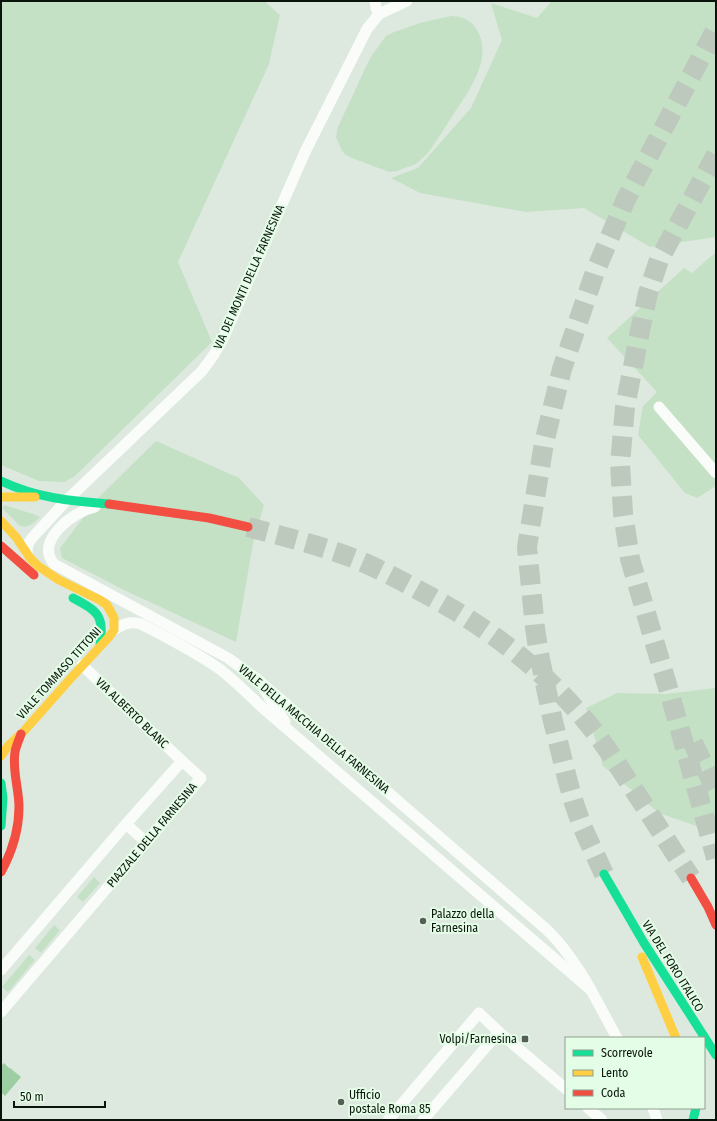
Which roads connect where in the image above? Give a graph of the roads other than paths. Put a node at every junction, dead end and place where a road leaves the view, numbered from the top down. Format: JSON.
{"nodes":[{"id":1,"x":375,"y":1,"type":"edge"},
{"id":2,"x":407,"y":1,"type":"edge"},
{"id":3,"x":379,"y":14,"type":"junction"},
{"id":4,"x":659,"y":406,"type":"dead end"},
{"id":5,"x":716,"y":473,"type":"edge"},
{"id":6,"x":1,"y":481,"type":"edge"},
{"id":7,"x":1,"y":497,"type":"edge"},
{"id":8,"x":43,"y":497,"type":"junction"},
{"id":9,"x":66,"y":501,"type":"junction"},
{"id":10,"x":109,"y":504,"type":"junction"},
{"id":11,"x":1,"y":521,"type":"edge"},
{"id":12,"x":248,"y":527,"type":"tunnel mouth"},
{"id":13,"x":2,"y":547,"type":"edge"},
{"id":14,"x":27,"y":552,"type":"junction"},
{"id":15,"x":42,"y":580,"type":"dead end"},
{"id":16,"x":57,"y":589,"type":"dead end"},
{"id":17,"x":114,"y":630,"type":"junction"},
{"id":18,"x":100,"y":646,"type":"junction"},
{"id":19,"x":82,"y":665,"type":"junction"},
{"id":20,"x":257,"y":679,"type":"junction"},
{"id":21,"x":291,"y":731,"type":"junction"},
{"id":22,"x":22,"y":733,"type":"junction"},
{"id":23,"x":1,"y":756,"type":"edge"},
{"id":24,"x":182,"y":761,"type":"junction"},
{"id":25,"x":1,"y":783,"type":"edge"},
{"id":26,"x":126,"y":824,"type":"junction"},
{"id":27,"x":1,"y":826,"type":"edge"},
{"id":28,"x":146,"y":842,"type":"junction"},
{"id":29,"x":1,"y":872,"type":"edge"},
{"id":30,"x":604,"y":874,"type":"tunnel mouth"},
{"id":31,"x":691,"y":878,"type":"tunnel mouth"},
{"id":32,"x":624,"y":910,"type":"junction"},
{"id":33,"x":716,"y":925,"type":"edge"},
{"id":34,"x":1,"y":970,"type":"edge"},
{"id":35,"x":591,"y":990,"type":"junction"},
{"id":36,"x":1,"y":1012,"type":"edge"},
{"id":37,"x":499,"y":1032,"type":"junction"},
{"id":38,"x":615,"y":1037,"type":"edge"},
{"id":39,"x":676,"y":1037,"type":"edge"},
{"id":40,"x":705,"y":1037,"type":"edge"},
{"id":41,"x":705,"y":1038,"type":"edge"},
{"id":42,"x":716,"y":1055,"type":"edge"},
{"id":43,"x":565,"y":1088,"type":"edge"},
{"id":44,"x":589,"y":1109,"type":"edge"},
{"id":45,"x":653,"y":1109,"type":"edge"},
{"id":46,"x":696,"y":1109,"type":"edge"},
{"id":47,"x":388,"y":1120,"type":"edge"},
{"id":48,"x":423,"y":1120,"type":"edge"},
{"id":49,"x":602,"y":1120,"type":"edge"},
{"id":50,"x":657,"y":1120,"type":"edge"},
{"id":51,"x":694,"y":1120,"type":"edge"}],
"edges":[{"from":1,"to":3,"type":"street"},
{"from":2,"to":3,"type":"street","name":"VIA DEI MONTI DELLA FARNESINA"},
{"from":3,"to":9,"type":"street","name":"VIA DEI MONTI DELLA FARNESINA"},
{"from":4,"to":5,"type":"street"},
{"from":6,"to":8,"type":"main road"},
{"from":7,"to":8,"type":"main road"},
{"from":8,"to":9,"type":"main road"},
{"from":9,"to":10,"type":"main road"},
{"from":9,"to":14,"type":"street","name":"VIA DEI MONTI DELLA FARNESINA"},
{"from":10,"to":12,"type":"main road"},
{"from":10,"to":20,"type":"street","name":"VIALE DELLA MACCHIA DELLA FARNESINA"},
{"from":11,"to":14,"type":"main road"},
{"from":13,"to":15,"type":"main road"},
{"from":14,"to":17,"type":"main road"},
{"from":16,"to":18,"type":"main road"},
{"from":17,"to":18,"type":"main road","name":"VIALE TOMMASO TITTONI"},
{"from":17,"to":21,"type":"street","name":"VIALE DELLA MACCHIA DELLA FARNESINA"},
{"from":18,"to":19,"type":"main road","name":"VIALE TOMMASO TITTONI"},
{"from":19,"to":22,"type":"main road","name":"VIALE TOMMASO TITTONI"},
{"from":19,"to":24,"type":"street","name":"VIA ALBERTO BLANC"},
{"from":20,"to":21,"type":"street"},
{"from":20,"to":35,"type":"street","name":"VIALE DELLA MACCHIA DELLA FARNESINA"},
{"from":21,"to":35,"type":"street","name":"VIALE DELLA MACCHIA DELLA FARNESINA"},
{"from":22,"to":23,"type":"main road"},
{"from":22,"to":29,"type":"main road"},
{"from":24,"to":26,"type":"street","name":"PIAZZALE DELLA FARNESINA"},
{"from":24,"to":28,"type":"street","name":"PIAZZALE DELLA FARNESINA"},
{"from":25,"to":27,"type":"main road"},
{"from":26,"to":28,"type":"street"},
{"from":26,"to":34,"type":"street","name":"PIAZZALE DELLA FARNESINA"},
{"from":28,"to":36,"type":"street","name":"PIAZZALE DELLA FARNESINA"},
{"from":30,"to":32,"type":"main road"},
{"from":31,"to":33,"type":"main road"},
{"from":32,"to":39,"type":"main road"},
{"from":32,"to":40,"type":"main road","name":"VIA DEL FORO ITALICO"},
{"from":35,"to":38,"type":"street","name":"VIALE DELLA MACCHIA DELLA FARNESINA"},
{"from":37,"to":43,"type":"street"},
{"from":37,"to":47,"type":"street"},
{"from":37,"to":48,"type":"street"},
{"from":41,"to":42,"type":"main road","name":"VIA DEL FORO ITALICO"},
{"from":44,"to":49,"type":"street"},
{"from":45,"to":50,"type":"street"},
{"from":46,"to":51,"type":"main road"}]}
